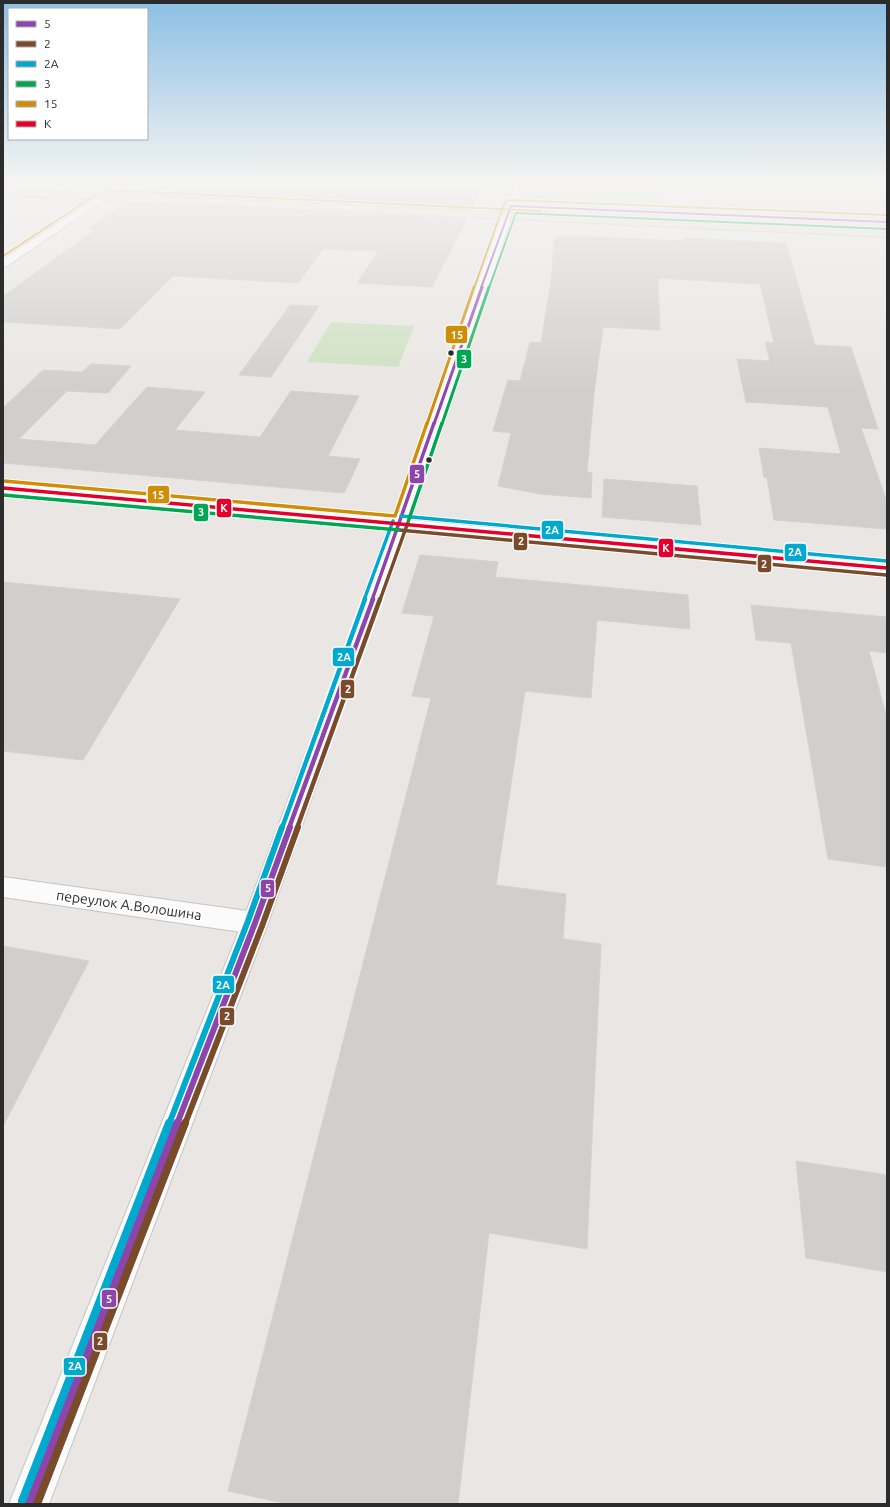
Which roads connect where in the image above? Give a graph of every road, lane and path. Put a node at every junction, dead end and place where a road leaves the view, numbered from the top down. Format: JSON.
{"nodes":[{"id":1,"x":20,"y":252,"type":"edge"},
{"id":2,"x":494,"y":252,"type":"edge"},
{"id":3,"x":3,"y":264,"type":"edge"},
{"id":4,"x":3,"y":488,"type":"edge"},
{"id":5,"x":400,"y":523,"type":"junction"},
{"id":6,"x":887,"y":568,"type":"edge"},
{"id":7,"x":3,"y":887,"type":"edge"},
{"id":8,"x":255,"y":923,"type":"junction"},
{"id":9,"x":29,"y":1504,"type":"edge"}],
"edges":[{"from":1,"to":3,"type":"main road"},
{"from":2,"to":5,"type":"main road"},
{"from":4,"to":5,"type":"main road"},
{"from":5,"to":6,"type":"main road"},
{"from":5,"to":8,"type":"main road"},
{"from":7,"to":8,"type":"main road","name":"переулок А.Волошина"},
{"from":8,"to":9,"type":"main road"}]}
